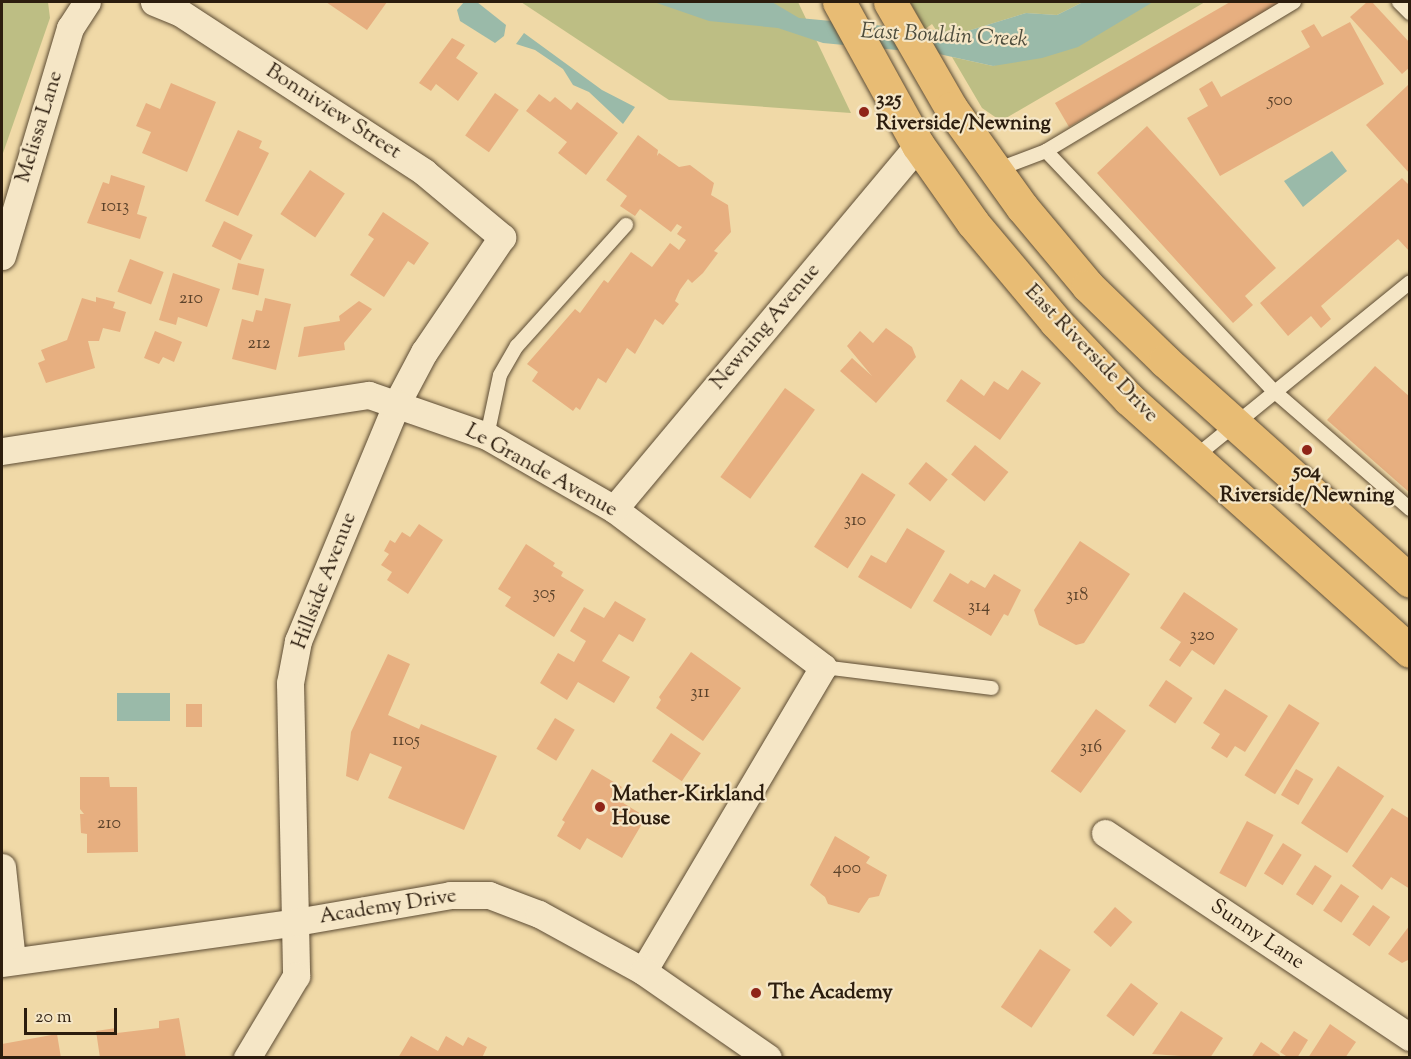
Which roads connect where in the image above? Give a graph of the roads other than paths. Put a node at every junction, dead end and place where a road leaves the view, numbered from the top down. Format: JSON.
{"nodes":[{"id":1,"x":87,"y":2,"type":"edge"},
{"id":2,"x":154,"y":2,"type":"edge"},
{"id":3,"x":1294,"y":2,"type":"edge"},
{"id":4,"x":1399,"y":2,"type":"edge"},
{"id":5,"x":841,"y":5,"type":"edge"},
{"id":6,"x":892,"y":7,"type":"edge"},
{"id":7,"x":1410,"y":13,"type":"edge"},
{"id":8,"x":918,"y":145,"type":"junction"},
{"id":9,"x":1046,"y":151,"type":"junction"},
{"id":10,"x":996,"y":170,"type":"junction"},
{"id":11,"x":626,"y":225,"type":"dead end"},
{"id":12,"x":502,"y":237,"type":"joint"},
{"id":13,"x":2,"y":256,"type":"edge"},
{"id":14,"x":1410,"y":282,"type":"edge"},
{"id":15,"x":1275,"y":392,"type":"junction"},
{"id":16,"x":397,"y":403,"type":"junction"},
{"id":17,"x":1235,"y":424,"type":"junction"},
{"id":18,"x":487,"y":436,"type":"junction"},
{"id":19,"x":2,"y":451,"type":"edge"},
{"id":20,"x":1195,"y":458,"type":"junction"},
{"id":21,"x":614,"y":509,"type":"junction"},
{"id":22,"x":1410,"y":509,"type":"edge"},
{"id":23,"x":1410,"y":581,"type":"edge"},
{"id":24,"x":1410,"y":651,"type":"edge"},
{"id":25,"x":823,"y":667,"type":"junction"},
{"id":26,"x":992,"y":688,"type":"dead end"},
{"id":27,"x":1105,"y":833,"type":"dead end"},
{"id":28,"x":2,"y":867,"type":"edge"},
{"id":29,"x":296,"y":922,"type":"junction"},
{"id":30,"x":7,"y":962,"type":"edge"},
{"id":31,"x":643,"y":971,"type":"junction"},
{"id":32,"x":1410,"y":1037,"type":"edge"},
{"id":33,"x":247,"y":1058,"type":"edge"},
{"id":34,"x":768,"y":1058,"type":"edge"}],
"edges":[{"from":1,"to":13,"type":"street","name":"Melissa Lane"},
{"from":2,"to":12,"type":"street","name":"Bonniview Street"},
{"from":3,"to":9,"type":"lane"},
{"from":4,"to":7,"type":"lane"},
{"from":5,"to":8,"type":"main road","name":"East Riverside Drive"},
{"from":6,"to":10,"type":"main road"},
{"from":8,"to":20,"type":"main road","name":"East Riverside Drive"},
{"from":8,"to":21,"type":"street","name":"Newning Avenue"},
{"from":9,"to":10,"type":"lane"},
{"from":9,"to":15,"type":"lane"},
{"from":10,"to":17,"type":"main road"},
{"from":11,"to":18,"type":"lane"},
{"from":12,"to":16,"type":"street","name":"Hillside Avenue"},
{"from":14,"to":15,"type":"lane"},
{"from":15,"to":17,"type":"lane"},
{"from":15,"to":22,"type":"lane"},
{"from":16,"to":18,"type":"street","name":"Le Grande Avenue"},
{"from":16,"to":19,"type":"street","name":"Le Grande Avenue"},
{"from":16,"to":29,"type":"street","name":"Hillside Avenue"},
{"from":17,"to":20,"type":"lane"},
{"from":17,"to":23,"type":"main road"},
{"from":18,"to":21,"type":"street","name":"Le Grande Avenue"},
{"from":20,"to":24,"type":"main road","name":"East Riverside Drive"},
{"from":21,"to":25,"type":"street","name":"Le Grande Avenue"},
{"from":25,"to":26,"type":"lane"},
{"from":25,"to":31,"type":"street"},
{"from":27,"to":32,"type":"street","name":"Sunny Lane"},
{"from":28,"to":30,"type":"street"},
{"from":29,"to":30,"type":"street","name":"Academy Drive"},
{"from":29,"to":31,"type":"street","name":"Academy Drive"},
{"from":29,"to":33,"type":"street","name":"Hillside Avenue"},
{"from":31,"to":34,"type":"street","name":"Academy Drive"}]}
